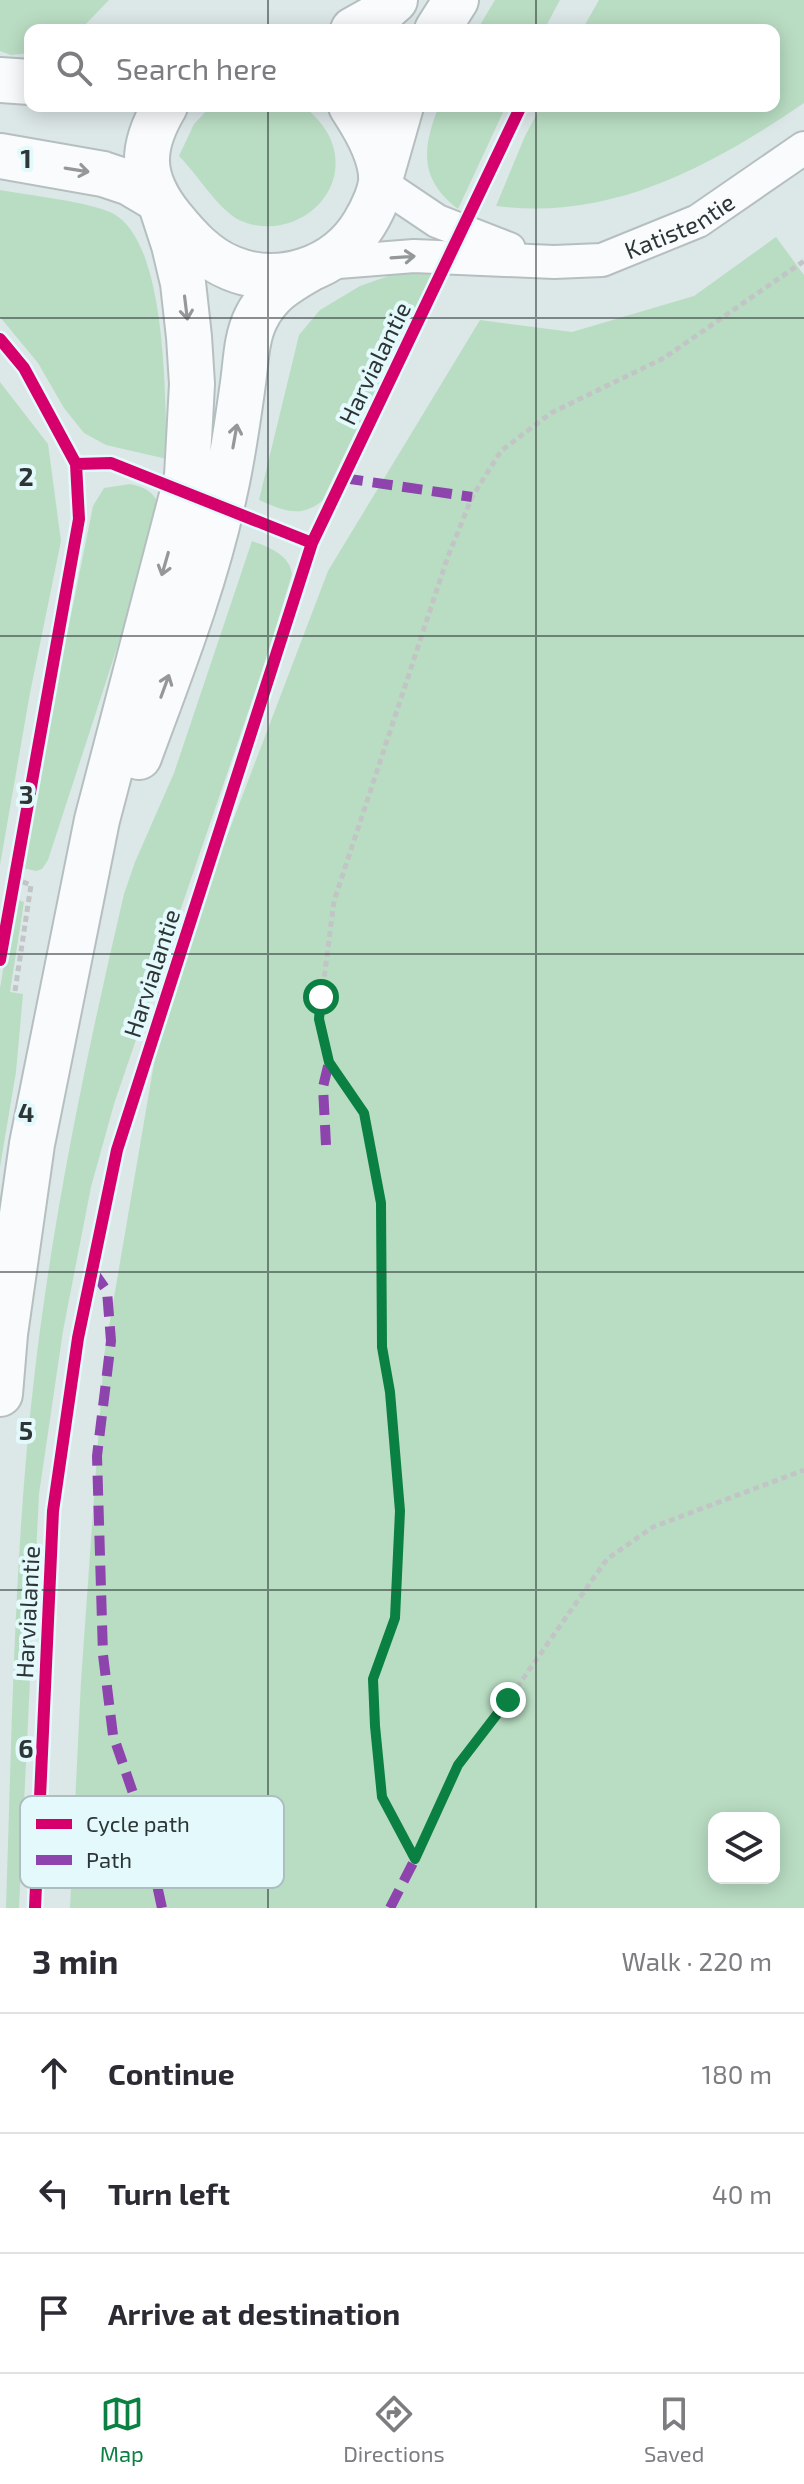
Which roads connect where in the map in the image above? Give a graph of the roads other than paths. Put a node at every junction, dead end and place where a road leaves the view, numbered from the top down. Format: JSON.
{"nodes":[{"id":1,"x":395,"y":0,"type":"edge"},
{"id":2,"x":456,"y":0,"type":"edge"},
{"id":3,"x":364,"y":24,"type":"edge"},
{"id":4,"x":441,"y":24,"type":"edge"},
{"id":5,"x":0,"y":80,"type":"edge"},
{"id":6,"x":24,"y":82,"type":"edge"},
{"id":7,"x":162,"y":112,"type":"edge"},
{"id":8,"x":354,"y":112,"type":"edge"},
{"id":9,"x":399,"y":112,"type":"edge"},
{"id":10,"x":804,"y":148,"type":"edge"},
{"id":11,"x":0,"y":156,"type":"edge"},
{"id":12,"x":381,"y":178,"type":"junction"},
{"id":13,"x":159,"y":202,"type":"junction"},
{"id":14,"x":538,"y":260,"type":"junction"},
{"id":15,"x":316,"y":266,"type":"junction"},
{"id":16,"x":67,"y":972,"type":"junction"},
{"id":17,"x":0,"y":1394,"type":"edge"}],
"edges":[{"from":1,"to":3,"type":"main road"},
{"from":2,"to":4,"type":"main road"},
{"from":5,"to":6,"type":"main road"},
{"from":7,"to":13,"type":"main road"},
{"from":8,"to":12,"type":"main road"},
{"from":9,"to":12,"type":"main road"},
{"from":10,"to":14,"type":"street","name":"Katistentie"},
{"from":11,"to":13,"type":"main road","one_way":true},
{"from":12,"to":14,"type":"street","name":"Katistentie"},
{"from":12,"to":15,"type":"main road"},
{"from":13,"to":15,"type":"main road"},
{"from":13,"to":16,"type":"main road","one_way":true},
{"from":15,"to":14,"type":"street","name":"Katistentie","one_way":true},
{"from":16,"to":15,"type":"main road","one_way":true},
{"from":16,"to":17,"type":"main road"}]}
